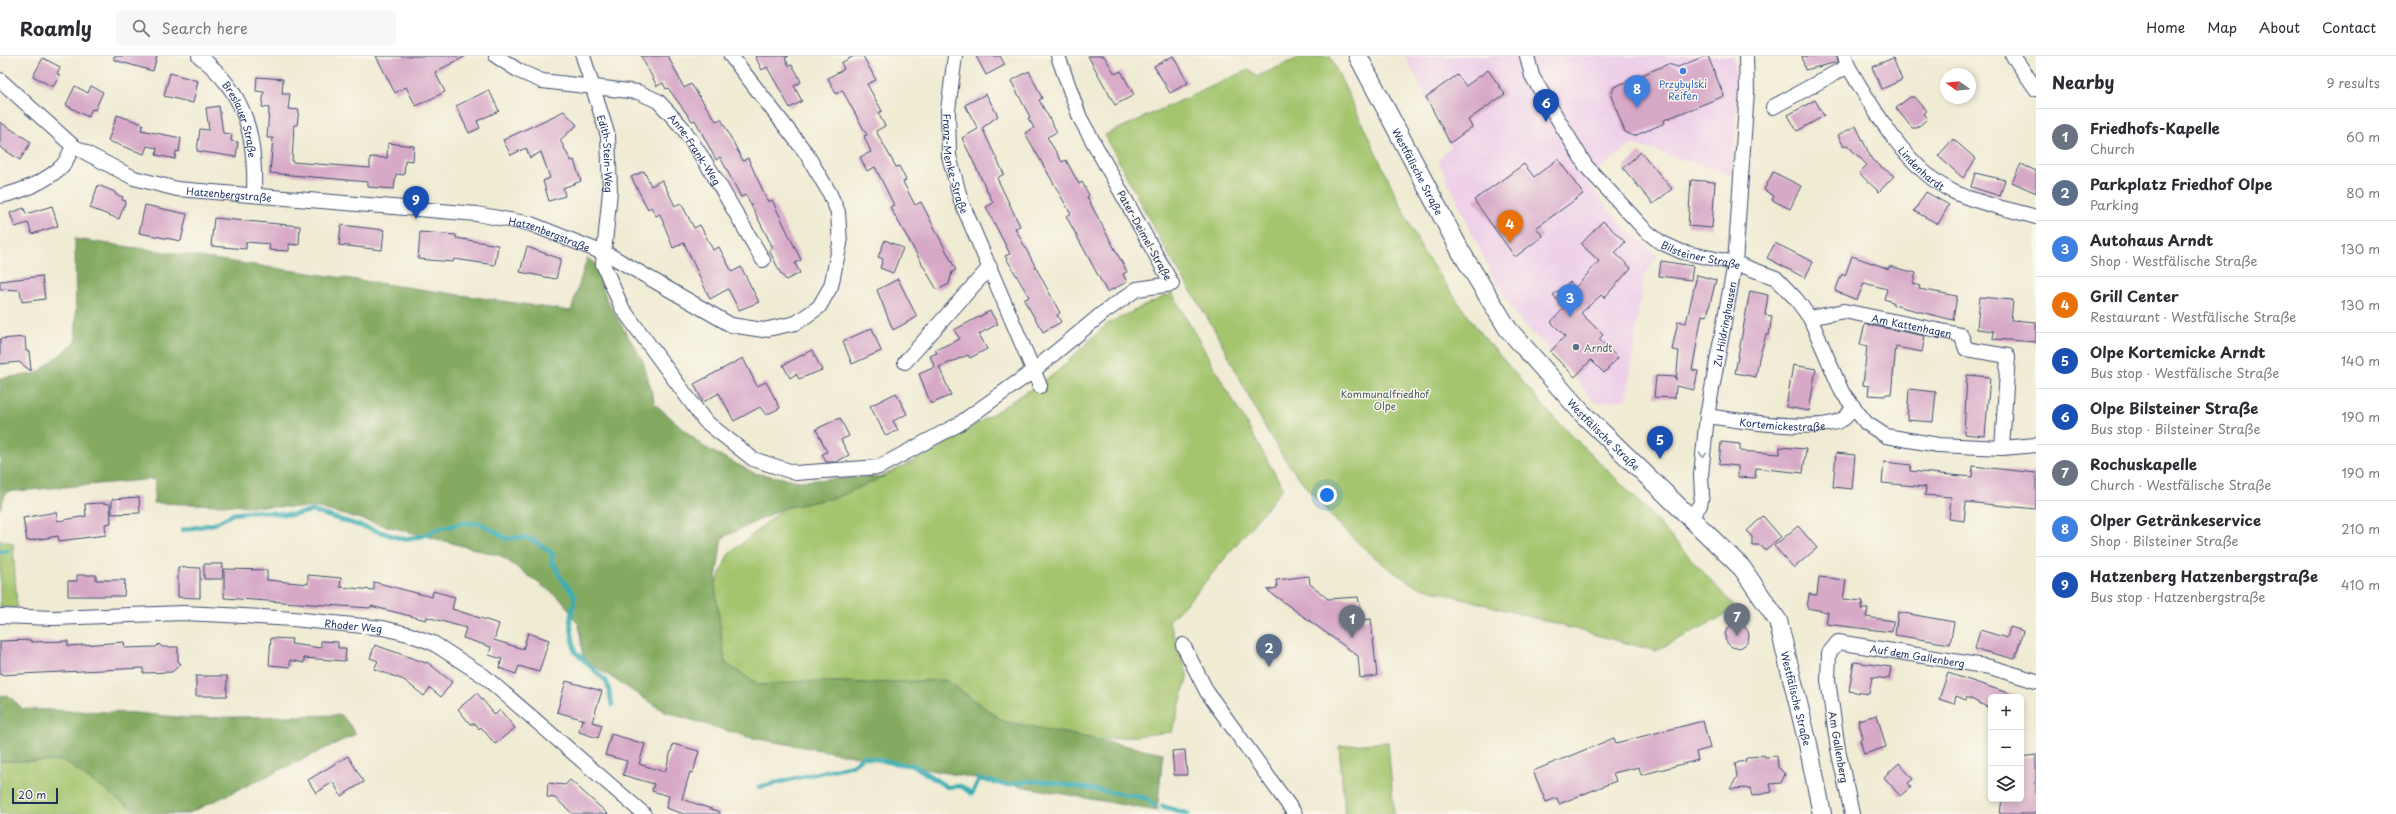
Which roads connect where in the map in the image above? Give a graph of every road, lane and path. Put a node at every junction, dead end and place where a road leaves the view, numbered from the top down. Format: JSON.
{"nodes":[{"id":1,"x":199,"y":56,"type":"edge"},
{"id":2,"x":496,"y":56,"type":"edge"},
{"id":3,"x":584,"y":56,"type":"edge"},
{"id":4,"x":731,"y":56,"type":"edge"},
{"id":5,"x":1058,"y":56,"type":"edge"},
{"id":6,"x":1358,"y":56,"type":"edge"},
{"id":7,"x":1527,"y":56,"type":"edge"},
{"id":8,"x":1746,"y":56,"type":"edge"},
{"id":9,"x":2013,"y":56,"type":"edge"},
{"id":10,"x":951,"y":58,"type":"edge"},
{"id":11,"x":1847,"y":61,"type":"edge"},
{"id":12,"x":0,"y":80,"type":"edge"},
{"id":13,"x":592,"y":87,"type":"junction"},
{"id":14,"x":2036,"y":89,"type":"edge"},
{"id":15,"x":1773,"y":107,"type":"dead end"},
{"id":16,"x":73,"y":146,"type":"junction"},
{"id":17,"x":0,"y":196,"type":"edge"},
{"id":18,"x":254,"y":196,"type":"junction"},
{"id":19,"x":2036,"y":217,"type":"edge"},
{"id":20,"x":604,"y":253,"type":"junction"},
{"id":21,"x":763,"y":260,"type":"dead end"},
{"id":22,"x":1735,"y":263,"type":"junction"},
{"id":23,"x":990,"y":267,"type":"junction"},
{"id":24,"x":1810,"y":318,"type":"junction"},
{"id":25,"x":906,"y":362,"type":"dead end"},
{"id":26,"x":1033,"y":371,"type":"junction"},
{"id":27,"x":1040,"y":386,"type":"dead end"},
{"id":28,"x":1853,"y":408,"type":"junction"},
{"id":29,"x":1707,"y":416,"type":"junction"},
{"id":30,"x":2036,"y":445,"type":"edge"},
{"id":31,"x":2002,"y":448,"type":"junction"},
{"id":32,"x":1691,"y":517,"type":"junction"},
{"id":33,"x":0,"y":616,"type":"edge"},
{"id":34,"x":1183,"y":645,"type":"dead end"},
{"id":35,"x":1828,"y":680,"type":"joint"},
{"id":36,"x":2036,"y":681,"type":"edge"},
{"id":37,"x":644,"y":814,"type":"edge"},
{"id":38,"x":1295,"y":814,"type":"edge"},
{"id":39,"x":1822,"y":814,"type":"edge"},
{"id":40,"x":1852,"y":814,"type":"edge"}],
"edges":[{"from":1,"to":18,"type":"street","name":"Breslauer Straße"},
{"from":2,"to":13,"type":"street","name":"Anne-Frank-Weg"},
{"from":3,"to":13,"type":"street","name":"Edith-Stein-Weg"},
{"from":4,"to":20,"type":"street","name":"Hatzenbergstraße"},
{"from":5,"to":26,"type":"street","name":"Pater-Deimel-Straße"},
{"from":6,"to":32,"type":"street","name":"Westfälische Straße"},
{"from":7,"to":22,"type":"street","name":"Bilsteiner Straße"},
{"from":8,"to":22,"type":"street","name":"Zu Hildringhausen"},
{"from":9,"to":14,"type":"street"},
{"from":10,"to":23,"type":"street","name":"Franz-Menke-Straße"},
{"from":11,"to":15,"type":"street","name":"Lindenhardt"},
{"from":11,"to":19,"type":"street","name":"Lindenhardt"},
{"from":12,"to":16,"type":"street","name":"Hatzenbergstraße"},
{"from":13,"to":20,"type":"street","name":"Edith-Stein-Weg"},
{"from":13,"to":21,"type":"street","name":"Anne-Frank-Weg"},
{"from":16,"to":17,"type":"street"},
{"from":16,"to":18,"type":"street","name":"Hatzenbergstraße"},
{"from":18,"to":20,"type":"street","name":"Hatzenbergstraße"},
{"from":20,"to":26,"type":"street","name":"Edith-Stein-Weg"},
{"from":22,"to":24,"type":"street","name":"Bilsteiner Straße"},
{"from":22,"to":29,"type":"street","name":"Zu Hildringhausen"},
{"from":23,"to":25,"type":"street"},
{"from":23,"to":26,"type":"street","name":"Franz-Menke-Straße"},
{"from":24,"to":28,"type":"street","name":"Bilsteiner Straße"},
{"from":24,"to":31,"type":"street","name":"Am Kattenhagen"},
{"from":26,"to":27,"type":"street","name":"Franz-Menke-Straße"},
{"from":28,"to":29,"type":"street","name":"Kortemickestraße"},
{"from":28,"to":31,"type":"street","name":"Bilsteiner Straße"},
{"from":29,"to":32,"type":"street","name":"Zu Hildringhausen","one_way":true},
{"from":30,"to":31,"type":"street"},
{"from":32,"to":39,"type":"street","name":"Westfälische Straße"},
{"from":33,"to":37,"type":"street","name":"Rhoder Weg"},
{"from":34,"to":38,"type":"street"},
{"from":35,"to":36,"type":"street","name":"Auf dem Gallenberg"},
{"from":35,"to":40,"type":"street","name":"Am Gallenberg"}]}
